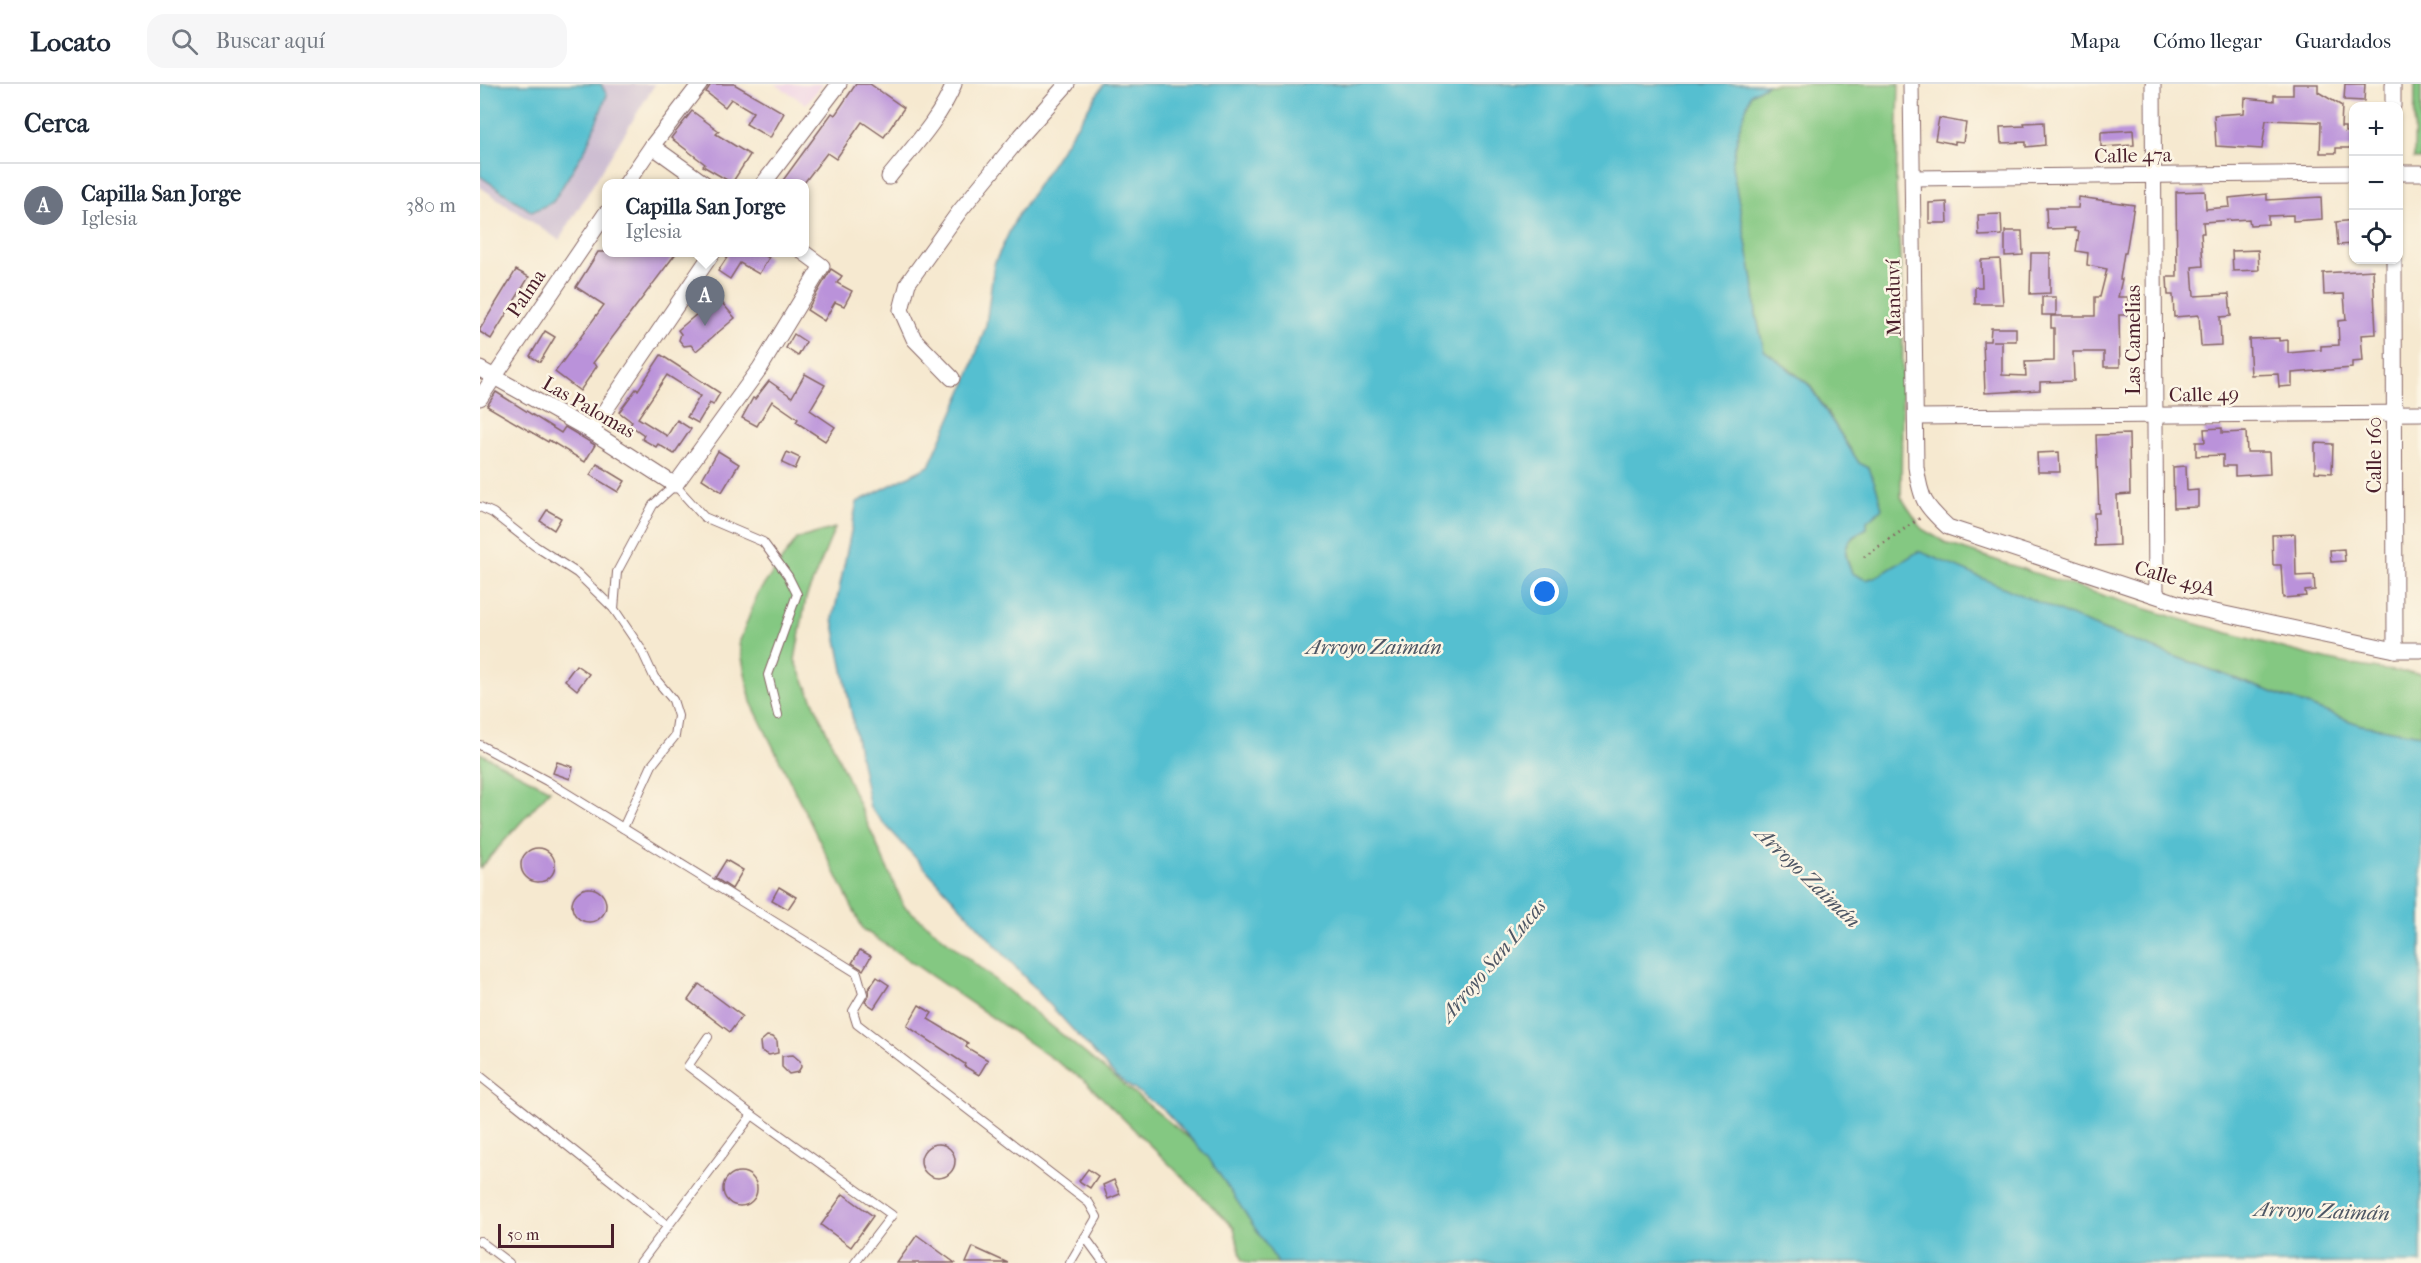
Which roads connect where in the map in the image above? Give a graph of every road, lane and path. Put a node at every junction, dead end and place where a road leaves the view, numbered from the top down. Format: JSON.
{"nodes":[{"id":1,"x":700,"y":84,"type":"edge"},
{"id":2,"x":839,"y":84,"type":"edge"},
{"id":3,"x":954,"y":84,"type":"edge"},
{"id":4,"x":1067,"y":84,"type":"edge"},
{"id":5,"x":1911,"y":84,"type":"edge"},
{"id":6,"x":2153,"y":84,"type":"edge"},
{"id":7,"x":2393,"y":84,"type":"edge"},
{"id":8,"x":2393,"y":102,"type":"edge"},
{"id":9,"x":652,"y":146,"type":"junction"},
{"id":10,"x":2349,"y":173,"type":"edge"},
{"id":11,"x":2403,"y":173,"type":"edge"},
{"id":12,"x":2421,"y":173,"type":"edge"},
{"id":13,"x":2154,"y":175,"type":"junction"},
{"id":14,"x":889,"y":177,"type":"dead end"},
{"id":15,"x":1913,"y":178,"type":"junction"},
{"id":16,"x":629,"y":179,"type":"edge"},
{"id":17,"x":699,"y":179,"type":"edge"},
{"id":18,"x":766,"y":179,"type":"edge"},
{"id":19,"x":602,"y":219,"type":"edge"},
{"id":20,"x":809,"y":256,"type":"edge"},
{"id":21,"x":711,"y":257,"type":"edge"},
{"id":22,"x":2394,"y":264,"type":"edge"},
{"id":23,"x":480,"y":369,"type":"edge"},
{"id":24,"x":494,"y":377,"type":"junction"},
{"id":25,"x":952,"y":378,"type":"dead end"},
{"id":26,"x":480,"y":398,"type":"edge"},
{"id":27,"x":2421,"y":412,"type":"edge"},
{"id":28,"x":2394,"y":413,"type":"junction"},
{"id":29,"x":2155,"y":415,"type":"junction"},
{"id":30,"x":1916,"y":417,"type":"junction"},
{"id":31,"x":591,"y":430,"type":"junction"},
{"id":32,"x":675,"y":485,"type":"junction"},
{"id":33,"x":480,"y":507,"type":"edge"},
{"id":34,"x":1923,"y":516,"type":"junction"},
{"id":35,"x":1864,"y":557,"type":"dead end"},
{"id":36,"x":2156,"y":595,"type":"junction"},
{"id":37,"x":614,"y":609,"type":"junction"},
{"id":38,"x":2396,"y":650,"type":"junction"},
{"id":39,"x":2421,"y":650,"type":"edge"},
{"id":40,"x":778,"y":715,"type":"dead end"},
{"id":41,"x":480,"y":745,"type":"edge"},
{"id":42,"x":623,"y":828,"type":"junction"},
{"id":43,"x":708,"y":1037,"type":"dead end"},
{"id":44,"x":480,"y":1076,"type":"edge"},
{"id":45,"x":752,"y":1115,"type":"junction"},
{"id":46,"x":668,"y":1226,"type":"junction"},
{"id":47,"x":1085,"y":1237,"type":"junction"},
{"id":48,"x":480,"y":1241,"type":"edge"},
{"id":49,"x":509,"y":1263,"type":"edge"},
{"id":50,"x":640,"y":1263,"type":"edge"},
{"id":51,"x":855,"y":1263,"type":"edge"},
{"id":52,"x":1070,"y":1263,"type":"edge"},
{"id":53,"x":1104,"y":1263,"type":"edge"}],
"edges":[{"from":1,"to":9,"type":"street"},
{"from":2,"to":18,"type":"street"},
{"from":3,"to":14,"type":"street"},
{"from":4,"to":25,"type":"street"},
{"from":5,"to":15,"type":"street","name":"Manduví"},
{"from":6,"to":13,"type":"street","name":"Las Camelias"},
{"from":7,"to":8,"type":"street"},
{"from":9,"to":16,"type":"street"},
{"from":9,"to":17,"type":"street"},
{"from":10,"to":13,"type":"street","name":"Calle 47a"},
{"from":11,"to":12,"type":"street"},
{"from":13,"to":15,"type":"street","name":"Calle 47a"},
{"from":13,"to":29,"type":"street","name":"Las Camelias"},
{"from":15,"to":30,"type":"street","name":"Manduví"},
{"from":19,"to":24,"type":"street","name":"Palma"},
{"from":20,"to":32,"type":"street"},
{"from":21,"to":31,"type":"street"},
{"from":22,"to":28,"type":"street","name":"Calle 160"},
{"from":23,"to":24,"type":"street","name":"Las Palomas"},
{"from":24,"to":26,"type":"street","name":"Palma"},
{"from":24,"to":31,"type":"street","name":"Las Palomas"},
{"from":27,"to":28,"type":"street","name":"Calle 49"},
{"from":28,"to":29,"type":"street","name":"Calle 49"},
{"from":28,"to":38,"type":"street","name":"Calle 160"},
{"from":29,"to":30,"type":"street","name":"Calle 49"},
{"from":29,"to":36,"type":"street","name":"Las Camelias"},
{"from":30,"to":34,"type":"street","name":"Manduví"},
{"from":31,"to":32,"type":"street","name":"Las Palomas"},
{"from":32,"to":37,"type":"lane"},
{"from":32,"to":40,"type":"lane"},
{"from":33,"to":37,"type":"lane"},
{"from":34,"to":35,"type":"path"},
{"from":34,"to":36,"type":"street","name":"Calle 49A"},
{"from":36,"to":38,"type":"street","name":"Calle 49A"},
{"from":37,"to":42,"type":"lane"},
{"from":38,"to":39,"type":"street","name":"Calle 49A"},
{"from":41,"to":42,"type":"lane"},
{"from":42,"to":47,"type":"lane"},
{"from":43,"to":45,"type":"lane"},
{"from":44,"to":46,"type":"lane"},
{"from":45,"to":46,"type":"lane"},
{"from":45,"to":51,"type":"lane"},
{"from":46,"to":50,"type":"lane"},
{"from":47,"to":52,"type":"lane"},
{"from":47,"to":53,"type":"lane"},
{"from":48,"to":49,"type":"lane"}]}
